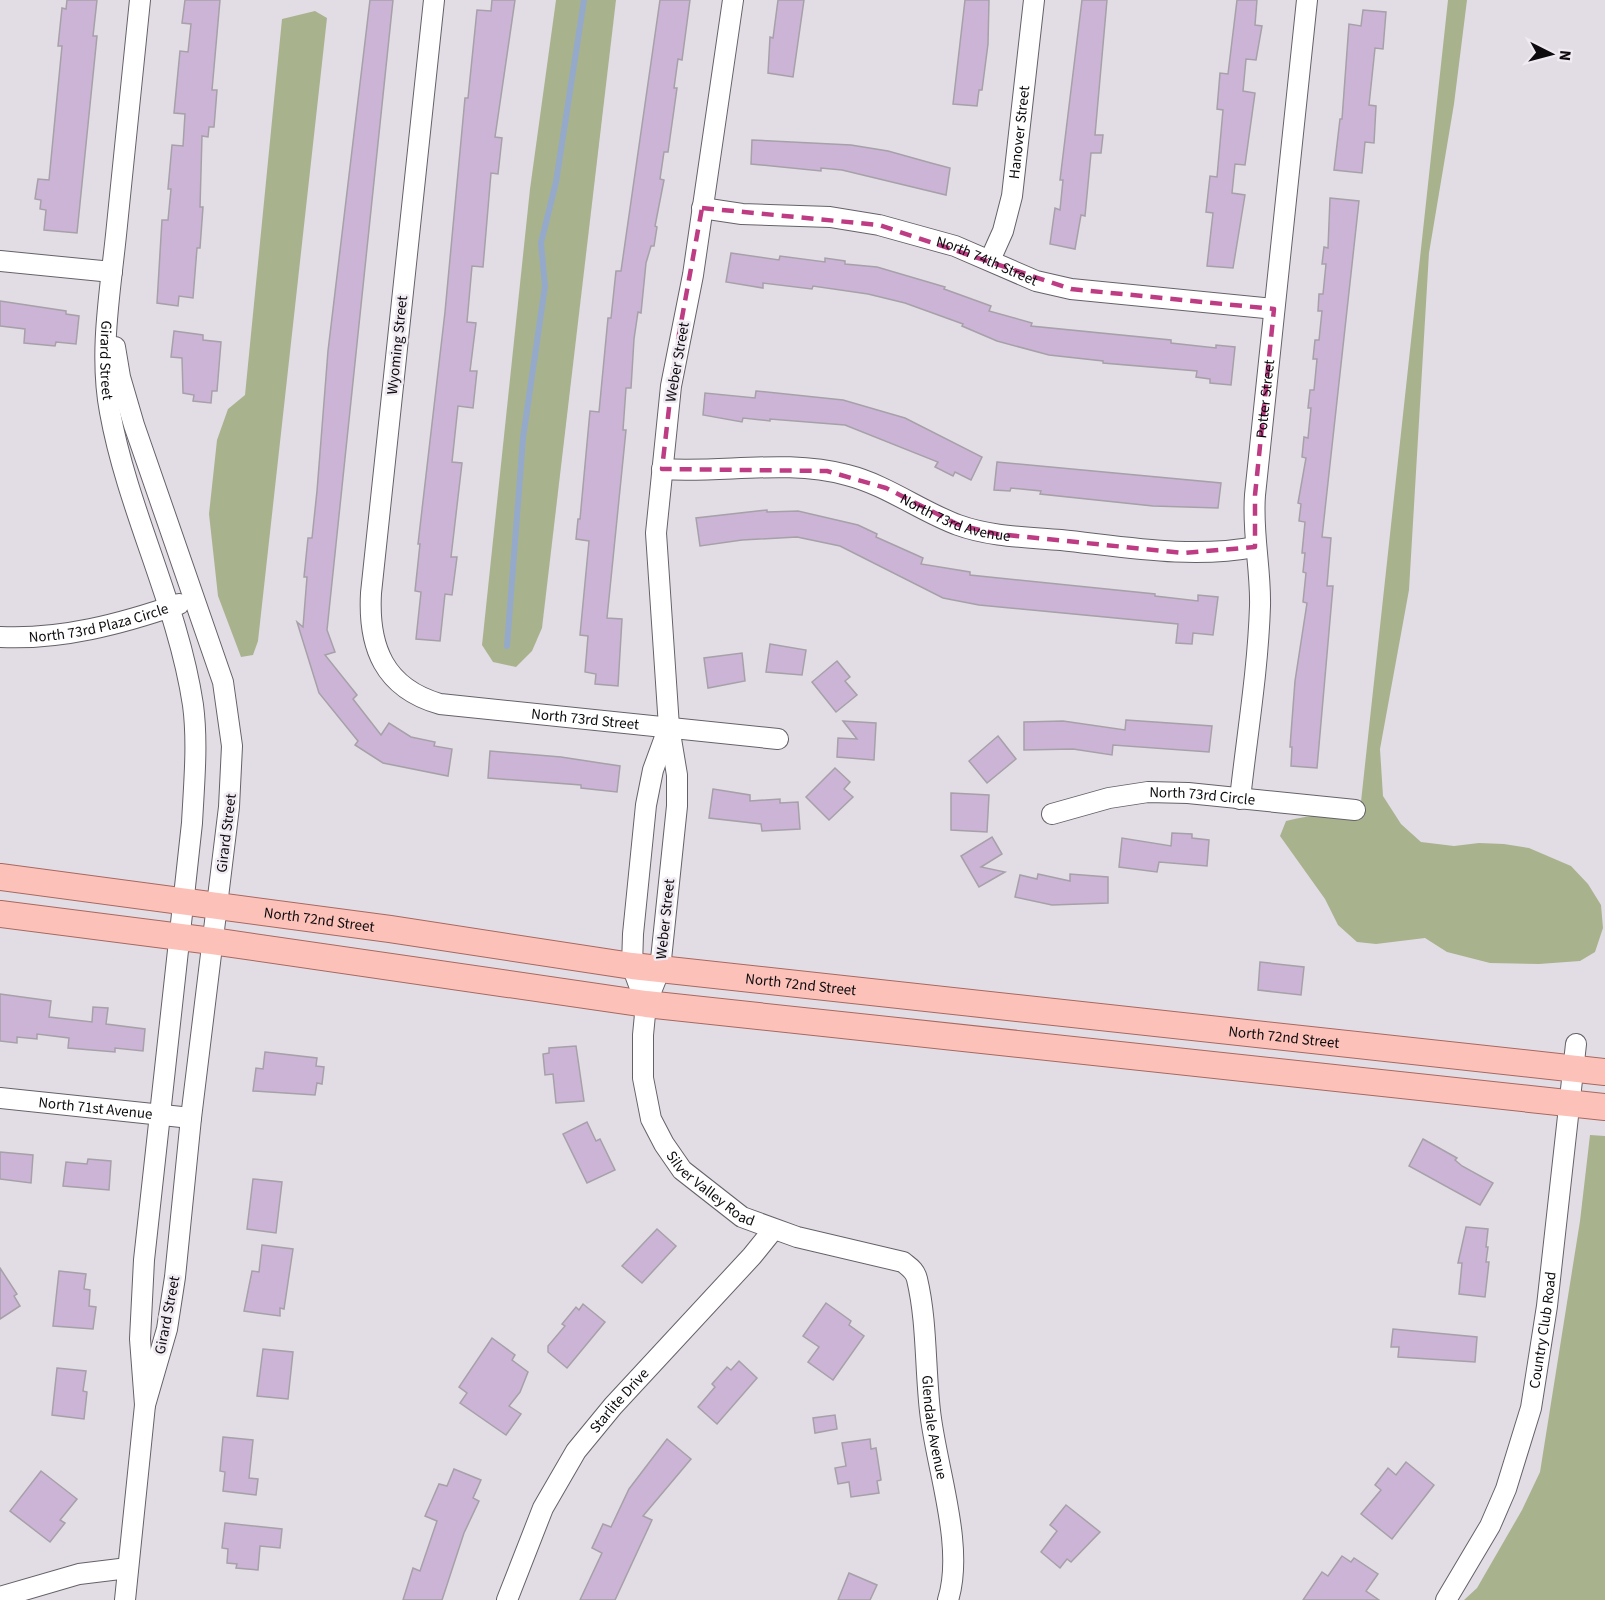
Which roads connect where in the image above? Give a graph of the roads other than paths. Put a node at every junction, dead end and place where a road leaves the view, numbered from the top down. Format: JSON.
{"nodes":[{"id":1,"x":140,"y":0,"type":"edge"},
{"id":2,"x":434,"y":0,"type":"edge"},
{"id":3,"x":733,"y":0,"type":"edge"},
{"id":4,"x":1034,"y":0,"type":"edge"},
{"id":5,"x":1307,"y":0,"type":"edge"},
{"id":6,"x":702,"y":208,"type":"junction"},
{"id":7,"x":990,"y":260,"type":"junction"},
{"id":8,"x":0,"y":261,"type":"edge"},
{"id":9,"x":112,"y":272,"type":"junction"},
{"id":10,"x":1274,"y":309,"type":"junction"},
{"id":11,"x":662,"y":469,"type":"junction"},
{"id":12,"x":1255,"y":547,"type":"junction"},
{"id":13,"x":195,"y":599,"type":"junction"},
{"id":14,"x":168,"y":608,"type":"junction"},
{"id":15,"x":0,"y":637,"type":"edge"},
{"id":16,"x":398,"y":683,"type":"joint"},
{"id":17,"x":669,"y":727,"type":"junction"},
{"id":18,"x":778,"y":739,"type":"dead end"},
{"id":19,"x":1240,"y":799,"type":"junction"},
{"id":20,"x":1355,"y":810,"type":"dead end"},
{"id":21,"x":1052,"y":814,"type":"dead end"},
{"id":22,"x":0,"y":877,"type":"edge"},
{"id":23,"x":182,"y":901,"type":"junction"},
{"id":24,"x":217,"y":905,"type":"junction"},
{"id":25,"x":0,"y":914,"type":"edge"},
{"id":26,"x":177,"y":937,"type":"junction"},
{"id":27,"x":212,"y":941,"type":"junction"},
{"id":28,"x":632,"y":966,"type":"junction"},
{"id":29,"x":660,"y":969,"type":"junction"},
{"id":30,"x":646,"y":1005,"type":"junction"},
{"id":31,"x":1576,"y":1044,"type":"dead end"},
{"id":32,"x":1573,"y":1069,"type":"junction"},
{"id":33,"x":1605,"y":1072,"type":"edge"},
{"id":34,"x":0,"y":1098,"type":"edge"},
{"id":35,"x":1569,"y":1103,"type":"junction"},
{"id":36,"x":1605,"y":1107,"type":"edge"},
{"id":37,"x":159,"y":1114,"type":"junction"},
{"id":38,"x":191,"y":1118,"type":"junction"},
{"id":39,"x":773,"y":1230,"type":"junction"},
{"id":40,"x":903,"y":1262,"type":"joint"},
{"id":41,"x":146,"y":1406,"type":"junction"},
{"id":42,"x":128,"y":1568,"type":"junction"},
{"id":43,"x":0,"y":1597,"type":"edge"},
{"id":44,"x":125,"y":1600,"type":"edge"},
{"id":45,"x":507,"y":1600,"type":"edge"},
{"id":46,"x":948,"y":1600,"type":"edge"},
{"id":47,"x":1446,"y":1600,"type":"edge"}],
"edges":[{"from":1,"to":9,"type":"street","name":"Girard Street"},
{"from":2,"to":16,"type":"street","name":"Wyoming Street"},
{"from":3,"to":6,"type":"street","name":"Weber Street"},
{"from":4,"to":7,"type":"street","name":"Hanover Street"},
{"from":5,"to":10,"type":"street","name":"Potter Street"},
{"from":6,"to":7,"type":"street","name":"North 74th Street"},
{"from":6,"to":11,"type":"street","name":"Weber Street"},
{"from":7,"to":10,"type":"street","name":"North 74th Street"},
{"from":8,"to":9,"type":"street"},
{"from":9,"to":13,"type":"street","name":"Girard Street"},
{"from":9,"to":14,"type":"street","name":"Girard Street"},
{"from":10,"to":12,"type":"street","name":"Potter Street"},
{"from":11,"to":12,"type":"street","name":"North 73rd Avenue"},
{"from":11,"to":17,"type":"street","name":"Weber Street"},
{"from":12,"to":19,"type":"street","name":"Potter Street"},
{"from":13,"to":14,"type":"street","name":"North 73rd Plaza Circle"},
{"from":13,"to":24,"type":"street","name":"Girard Street"},
{"from":14,"to":15,"type":"street","name":"North 73rd Plaza Circle"},
{"from":14,"to":23,"type":"street","name":"Girard Street"},
{"from":16,"to":17,"type":"street","name":"North 73rd Street"},
{"from":17,"to":18,"type":"street","name":"North 73rd Street"},
{"from":17,"to":28,"type":"street","name":"Weber Street"},
{"from":17,"to":29,"type":"street","name":"Weber Street"},
{"from":19,"to":20,"type":"street","name":"North 73rd Circle"},
{"from":19,"to":21,"type":"street","name":"North 73rd Circle"},
{"from":22,"to":23,"type":"main road","name":"North 72nd Street"},
{"from":23,"to":24,"type":"main road","name":"North 72nd Street"},
{"from":23,"to":26,"type":"street","name":"Girard Street"},
{"from":24,"to":27,"type":"street","name":"Girard Street"},
{"from":24,"to":28,"type":"main road","name":"North 72nd Street"},
{"from":25,"to":26,"type":"main road"},
{"from":26,"to":27,"type":"main road"},
{"from":26,"to":37,"type":"street","name":"Girard Street"},
{"from":27,"to":30,"type":"main road"},
{"from":27,"to":38,"type":"street","name":"Girard Street"},
{"from":28,"to":29,"type":"main road","name":"North 72nd Street"},
{"from":28,"to":30,"type":"street","name":"Weber Street"},
{"from":29,"to":30,"type":"street","name":"Weber Street"},
{"from":29,"to":32,"type":"main road","name":"North 72nd Street"},
{"from":30,"to":35,"type":"main road"},
{"from":30,"to":39,"type":"street","name":"Silver Valley Road"},
{"from":31,"to":32,"type":"street","name":"Country Club Road"},
{"from":32,"to":33,"type":"main road","name":"North 72nd Street"},
{"from":32,"to":35,"type":"street","name":"Country Club Road"},
{"from":34,"to":37,"type":"street","name":"North 71st Avenue"},
{"from":35,"to":36,"type":"main road"},
{"from":35,"to":47,"type":"street","name":"Country Club Road"},
{"from":37,"to":38,"type":"street","name":"North 71st Avenue"},
{"from":37,"to":41,"type":"street","name":"Girard Street"},
{"from":38,"to":41,"type":"street","name":"Girard Street"},
{"from":39,"to":40,"type":"street","name":"Silver Valley Road"},
{"from":39,"to":45,"type":"street","name":"Starlite Drive"},
{"from":40,"to":46,"type":"street","name":"Glendale Avenue"},
{"from":41,"to":42,"type":"street","name":"Girard Street"},
{"from":42,"to":43,"type":"street"},
{"from":42,"to":44,"type":"street","name":"Girard Street"}]}
